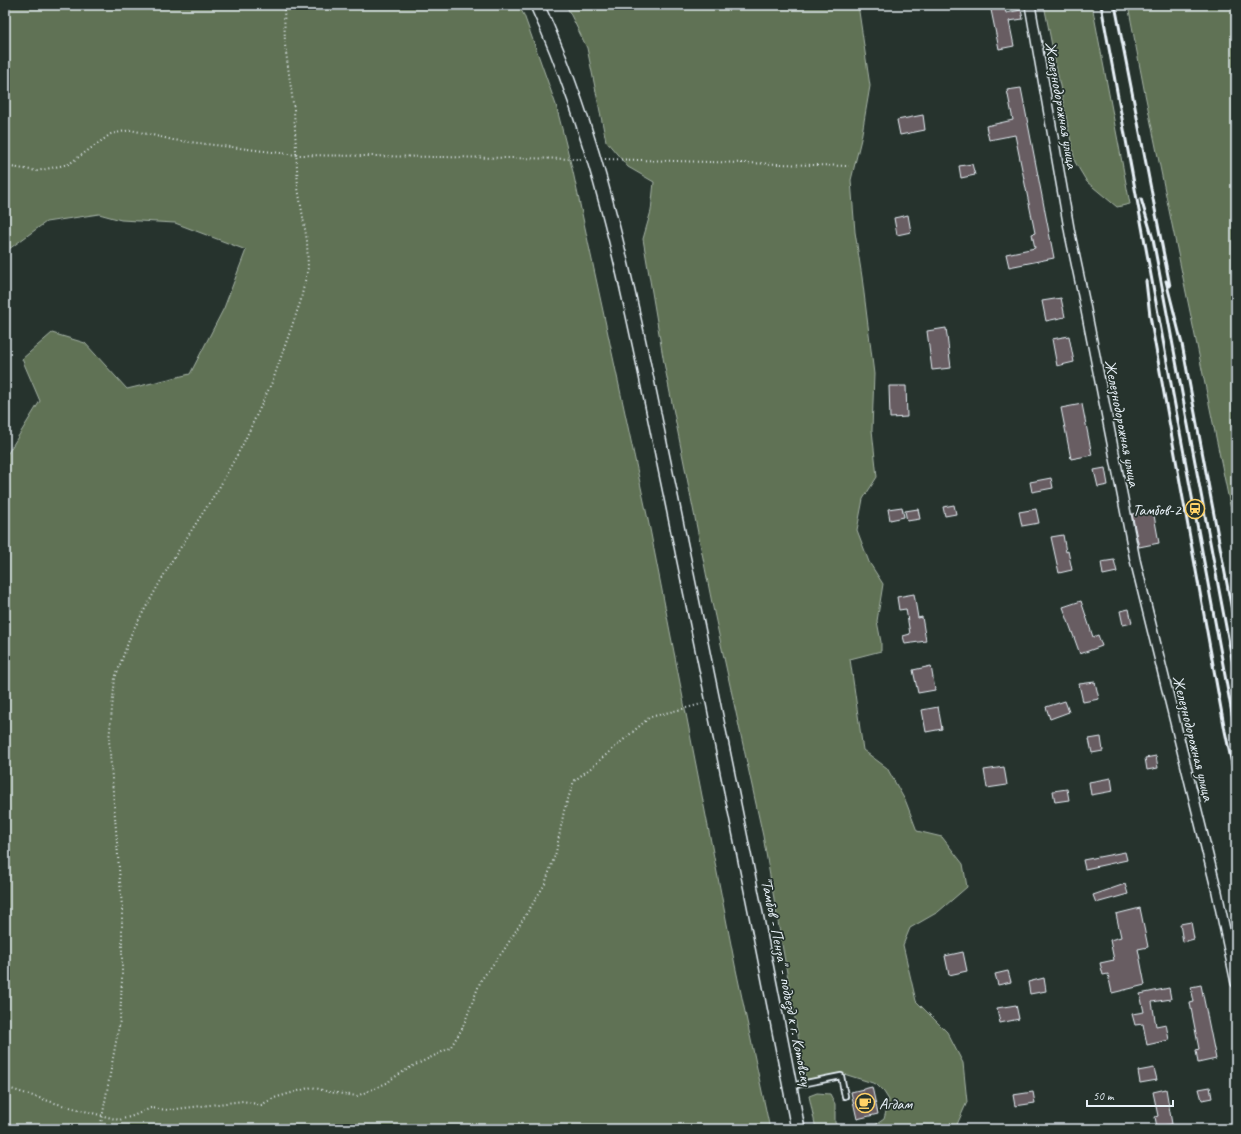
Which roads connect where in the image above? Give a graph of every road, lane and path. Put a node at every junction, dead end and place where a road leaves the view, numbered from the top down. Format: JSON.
{"nodes":[{"id":1,"x":284,"y":5,"type":"edge"},
{"id":2,"x":537,"y":5,"type":"edge"},
{"id":3,"x":1030,"y":5,"type":"edge"},
{"id":4,"x":297,"y":155,"type":"junction"},
{"id":5,"x":595,"y":159,"type":"junction"},
{"id":6,"x":5,"y":166,"type":"edge"},
{"id":7,"x":850,"y":166,"type":"dead end"},
{"id":8,"x":713,"y":701,"type":"junction"},
{"id":9,"x":1236,"y":983,"type":"edge"},
{"id":10,"x":790,"y":1086,"type":"junction"},
{"id":11,"x":5,"y":1087,"type":"edge"},
{"id":12,"x":845,"y":1096,"type":"dead end"},
{"id":13,"x":103,"y":1115,"type":"junction"},
{"id":14,"x":100,"y":1129,"type":"edge"},
{"id":15,"x":798,"y":1129,"type":"edge"}],
"edges":[{"from":1,"to":4,"type":"path"},
{"from":2,"to":5,"type":"main road","name":"\"Тамбов - Пенза\" - подъезд к г. Котовску"},
{"from":3,"to":9,"type":"street","name":"Железнодорожная улица"},
{"from":4,"to":5,"type":"path"},
{"from":4,"to":6,"type":"path"},
{"from":4,"to":13,"type":"path"},
{"from":5,"to":7,"type":"path"},
{"from":5,"to":8,"type":"main road","name":"\"Тамбов - Пенза\" - подъезд к г. Котовску"},
{"from":8,"to":10,"type":"main road","name":"\"Тамбов - Пенза\" - подъезд к г. Котовску"},
{"from":8,"to":13,"type":"path"},
{"from":10,"to":12,"type":"lane"},
{"from":10,"to":15,"type":"main road","name":"\"Тамбов - Пенза\" - подъезд к г. Котовску"},
{"from":11,"to":13,"type":"path"},
{"from":13,"to":14,"type":"path"}]}
